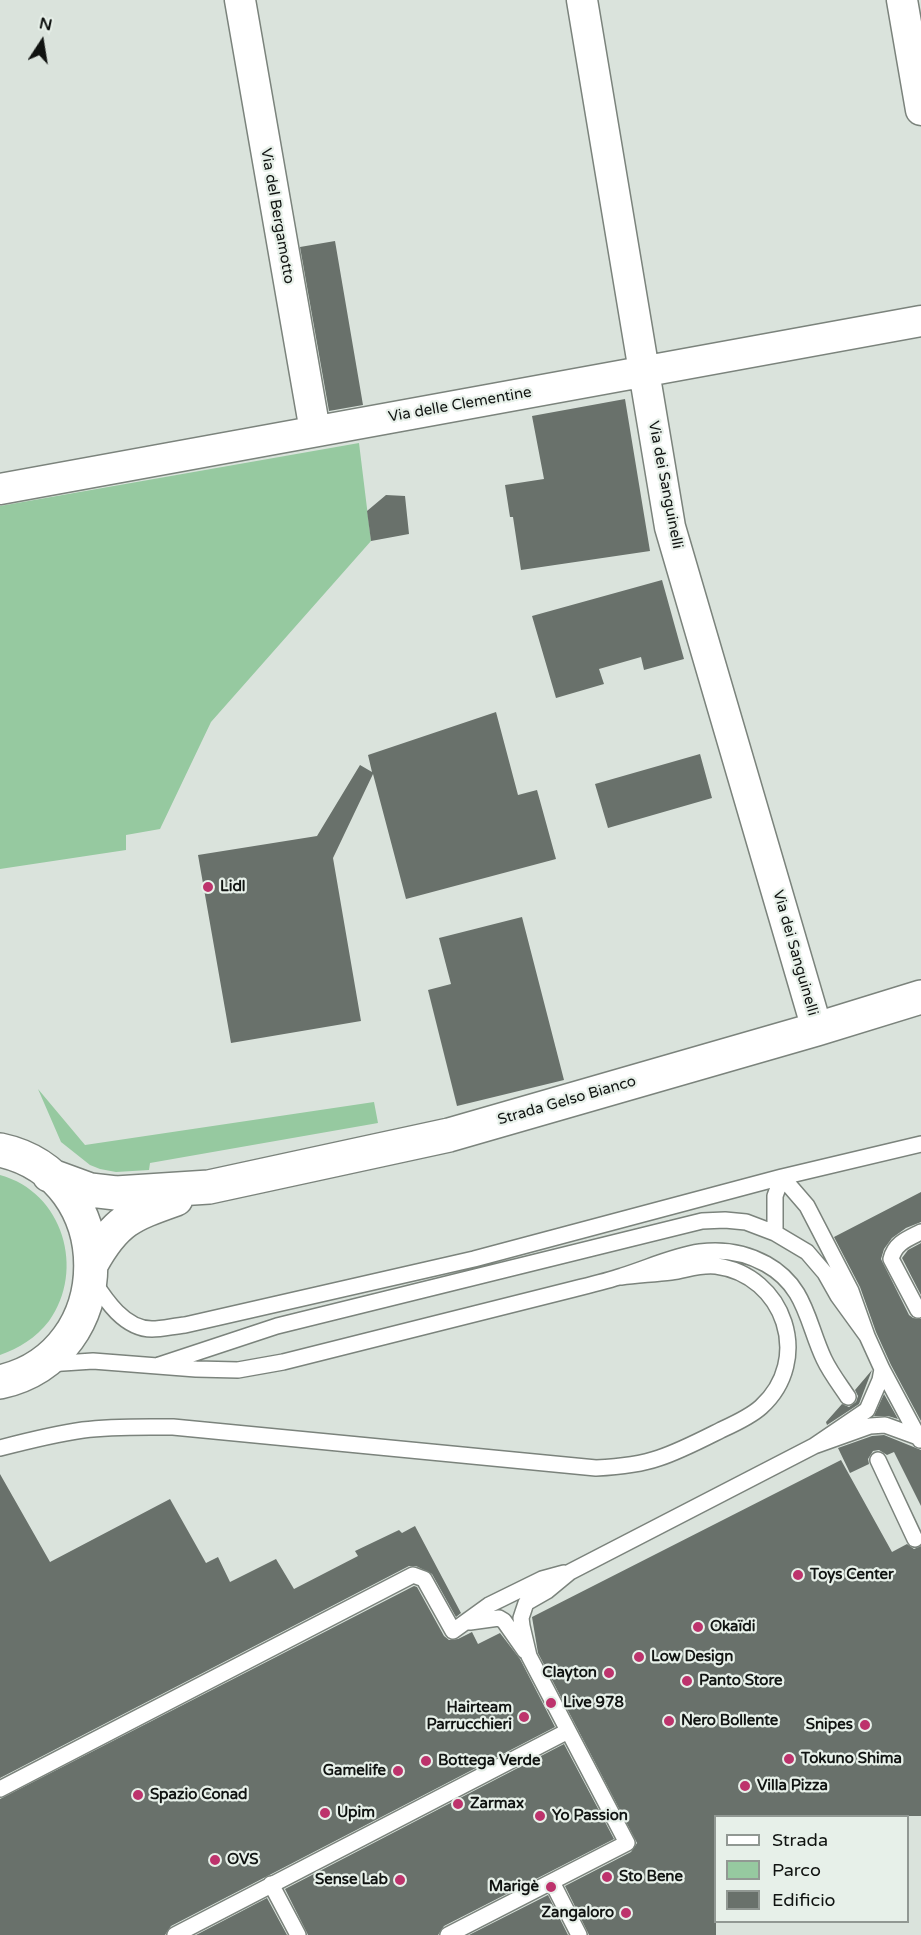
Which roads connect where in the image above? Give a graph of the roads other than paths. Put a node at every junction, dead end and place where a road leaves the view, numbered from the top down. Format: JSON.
{"nodes":[{"id":1,"x":240,"y":0,"type":"edge"},
{"id":2,"x":582,"y":0,"type":"edge"},
{"id":3,"x":902,"y":0,"type":"edge"},
{"id":4,"x":921,"y":110,"type":"edge"},
{"id":5,"x":921,"y":321,"type":"edge"},
{"id":6,"x":645,"y":371,"type":"junction"},
{"id":7,"x":315,"y":431,"type":"junction"},
{"id":8,"x":0,"y":489,"type":"edge"},
{"id":9,"x":921,"y":997,"type":"edge"},
{"id":10,"x":817,"y":1029,"type":"junction"},
{"id":11,"x":921,"y":1144,"type":"edge"},
{"id":12,"x":0,"y":1150,"type":"edge"},
{"id":13,"x":49,"y":1175,"type":"junction"},
{"id":14,"x":782,"y":1178,"type":"junction"},
{"id":15,"x":209,"y":1187,"type":"junction"},
{"id":16,"x":921,"y":1232,"type":"edge"},
{"id":17,"x":776,"y":1233,"type":"junction"},
{"id":18,"x":92,"y":1271,"type":"junction"},
{"id":19,"x":621,"y":1277,"type":"junction"},
{"id":20,"x":918,"y":1310,"type":"dead end"},
{"id":21,"x":867,"y":1336,"type":"junction"},
{"id":22,"x":42,"y":1364,"type":"junction"},
{"id":23,"x":159,"y":1365,"type":"junction"},
{"id":24,"x":882,"y":1369,"type":"junction"},
{"id":25,"x":0,"y":1382,"type":"edge"},
{"id":26,"x":848,"y":1397,"type":"dead end"},
{"id":27,"x":920,"y":1439,"type":"edge"},
{"id":28,"x":814,"y":1446,"type":"junction"},
{"id":29,"x":0,"y":1448,"type":"edge"},
{"id":30,"x":878,"y":1460,"type":"dead end"},
{"id":31,"x":915,"y":1539,"type":"dead end"},
{"id":32,"x":570,"y":1572,"type":"junction"},
{"id":33,"x":467,"y":1622,"type":"junction"},
{"id":34,"x":529,"y":1656,"type":"junction"},
{"id":35,"x":567,"y":1731,"type":"junction"},
{"id":36,"x":0,"y":1789,"type":"edge"},
{"id":37,"x":552,"y":1882,"type":"junction"},
{"id":38,"x":271,"y":1884,"type":"junction"},
{"id":39,"x":175,"y":1935,"type":"edge"},
{"id":40,"x":297,"y":1935,"type":"edge"},
{"id":41,"x":448,"y":1935,"type":"edge"},
{"id":42,"x":579,"y":1935,"type":"edge"}],
"edges":[{"from":1,"to":7,"type":"street","name":"Via del Bergamotto"},
{"from":2,"to":6,"type":"street","name":"Via dei Sanguinelli"},
{"from":3,"to":4,"type":"street"},
{"from":5,"to":6,"type":"street","name":"Via delle Clementine"},
{"from":6,"to":7,"type":"street","name":"Via delle Clementine"},
{"from":6,"to":10,"type":"street","name":"Via dei Sanguinelli"},
{"from":7,"to":8,"type":"street","name":"Via delle Clementine"},
{"from":9,"to":10,"type":"main road","name":"Strada Gelso Bianco"},
{"from":10,"to":15,"type":"main road","name":"Strada Gelso Bianco"},
{"from":11,"to":14,"type":"lane"},
{"from":12,"to":13,"type":"main road"},
{"from":13,"to":15,"type":"main road","name":"Strada Gelso Bianco"},
{"from":13,"to":18,"type":"main road"},
{"from":14,"to":17,"type":"lane"},
{"from":14,"to":18,"type":"lane"},
{"from":14,"to":21,"type":"lane"},
{"from":15,"to":18,"type":"main road","name":"Strada Gelso Bianco"},
{"from":16,"to":20,"type":"lane"},
{"from":17,"to":21,"type":"lane"},
{"from":17,"to":23,"type":"lane"},
{"from":18,"to":22,"type":"main road"},
{"from":19,"to":23,"type":"lane"},
{"from":19,"to":26,"type":"lane"},
{"from":19,"to":29,"type":"lane"},
{"from":21,"to":24,"type":"lane"},
{"from":22,"to":23,"type":"lane"},
{"from":22,"to":25,"type":"main road"},
{"from":24,"to":27,"type":"lane"},
{"from":24,"to":28,"type":"lane"},
{"from":27,"to":28,"type":"lane"},
{"from":28,"to":32,"type":"lane"},
{"from":30,"to":31,"type":"lane"},
{"from":32,"to":33,"type":"lane"},
{"from":32,"to":34,"type":"lane"},
{"from":33,"to":34,"type":"lane"},
{"from":33,"to":36,"type":"lane"},
{"from":34,"to":35,"type":"lane"},
{"from":35,"to":37,"type":"lane"},
{"from":35,"to":38,"type":"lane"},
{"from":37,"to":41,"type":"lane"},
{"from":37,"to":42,"type":"lane"},
{"from":38,"to":39,"type":"lane"},
{"from":38,"to":40,"type":"lane"}]}
